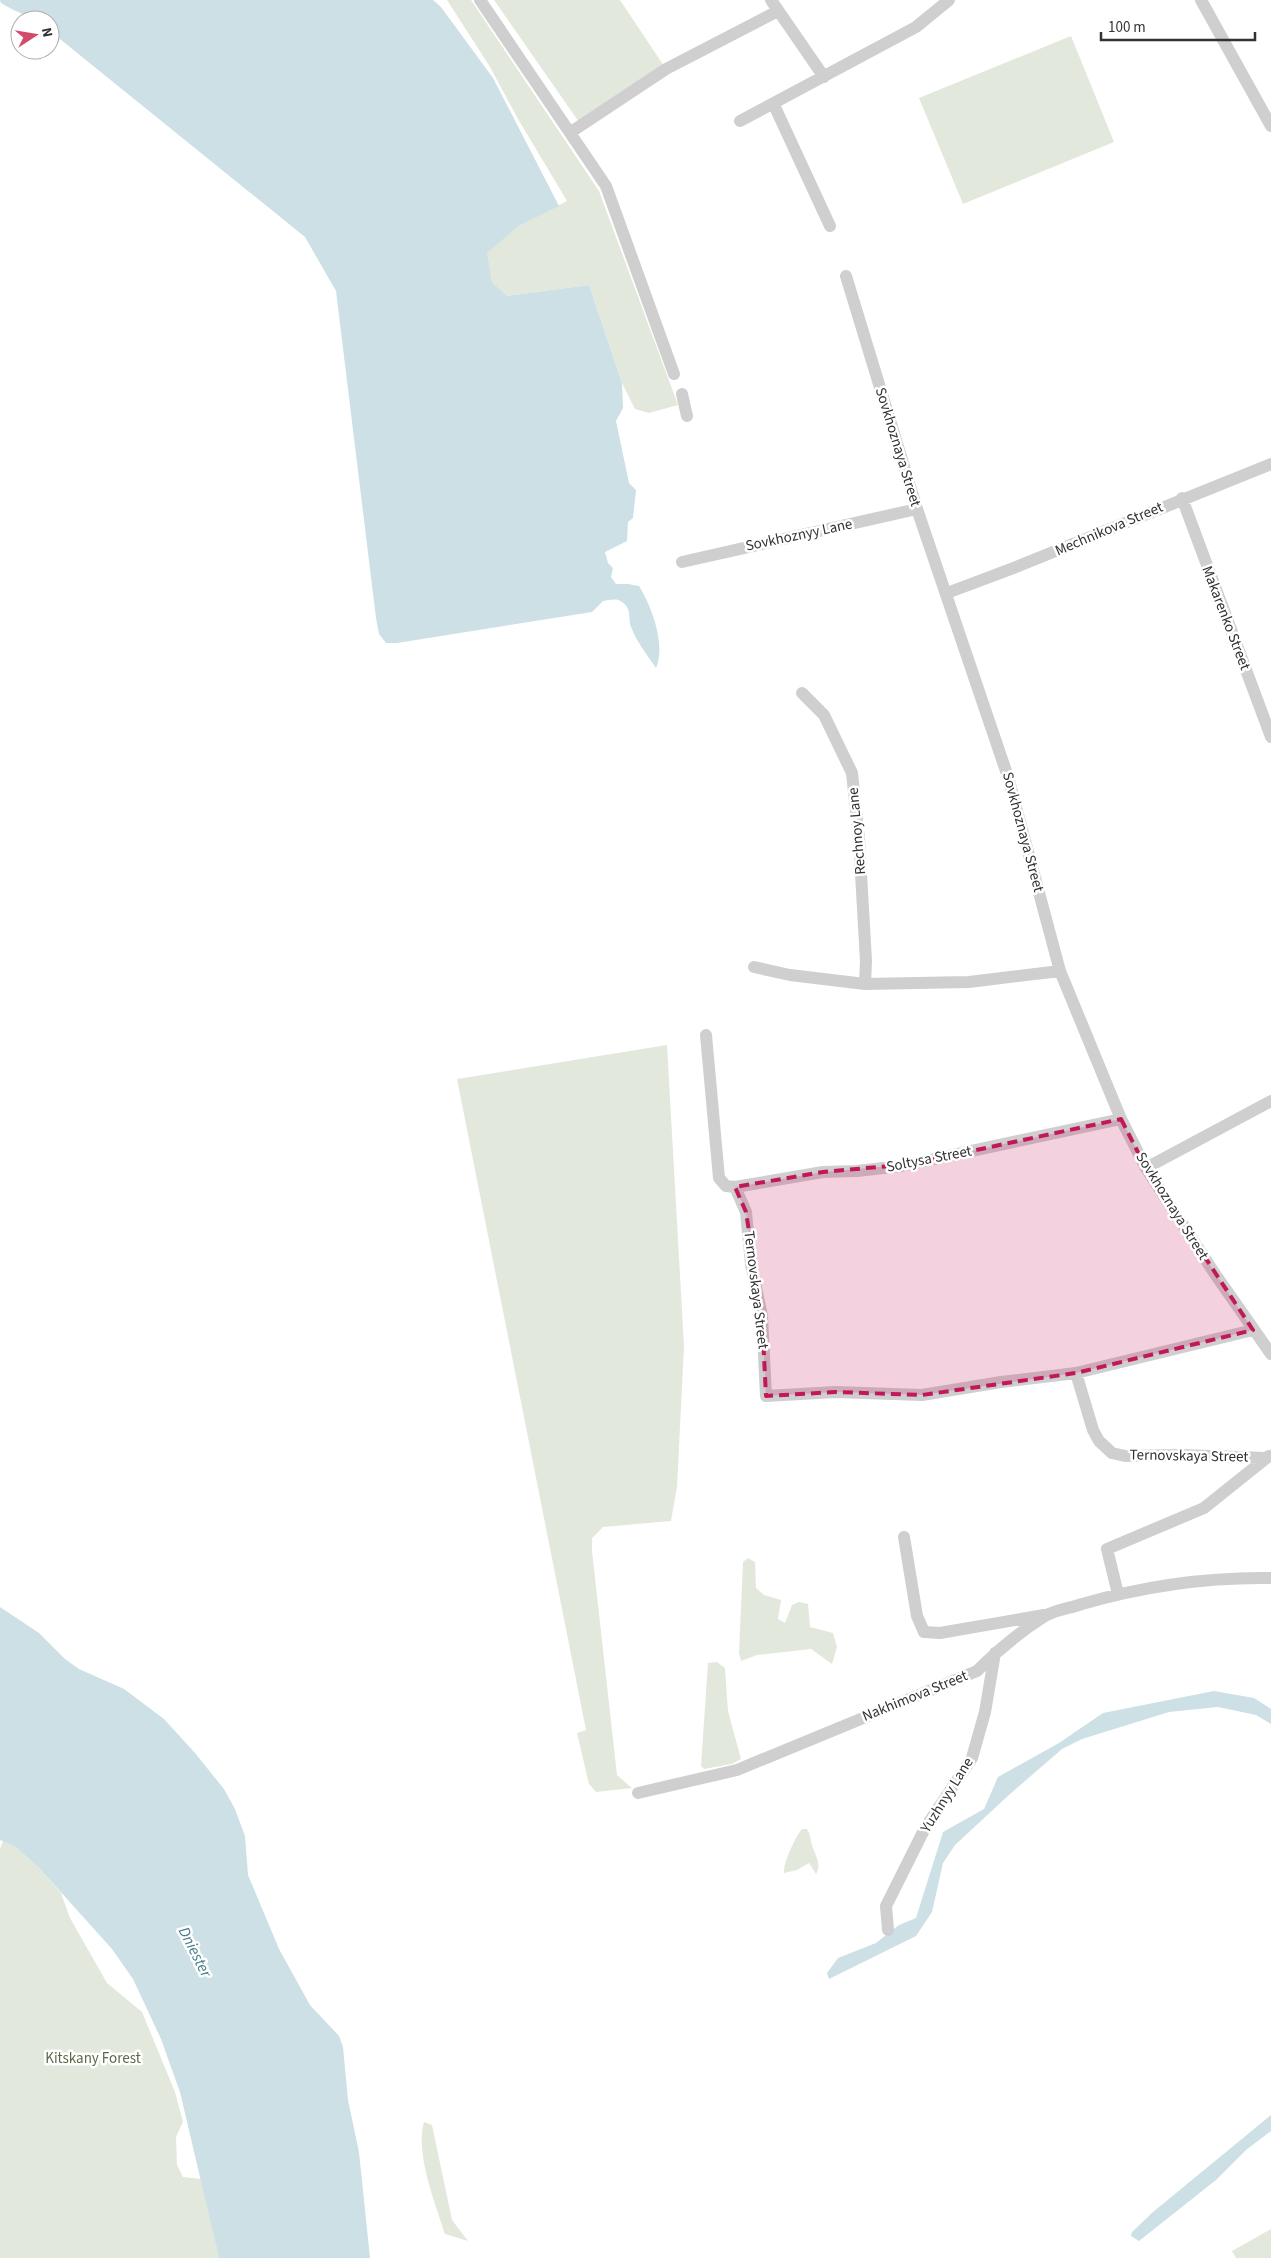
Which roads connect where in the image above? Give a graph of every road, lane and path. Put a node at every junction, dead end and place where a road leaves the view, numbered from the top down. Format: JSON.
{"nodes":[{"id":1,"x":480,"y":0,"type":"edge"},
{"id":2,"x":771,"y":0,"type":"edge"},
{"id":3,"x":949,"y":0,"type":"edge"},
{"id":4,"x":1201,"y":0,"type":"edge"},
{"id":5,"x":778,"y":11,"type":"junction"},
{"id":6,"x":824,"y":77,"type":"junction"},
{"id":7,"x":774,"y":105,"type":"junction"},
{"id":8,"x":740,"y":121,"type":"dead end"},
{"id":9,"x":1271,"y":126,"type":"edge"},
{"id":10,"x":571,"y":132,"type":"junction"},
{"id":11,"x":830,"y":226,"type":"dead end"},
{"id":12,"x":846,"y":276,"type":"dead end"},
{"id":13,"x":674,"y":374,"type":"dead end"},
{"id":14,"x":682,"y":394,"type":"dead end"},
{"id":15,"x":687,"y":416,"type":"dead end"},
{"id":16,"x":1271,"y":464,"type":"edge"},
{"id":17,"x":1182,"y":498,"type":"junction"},
{"id":18,"x":917,"y":509,"type":"junction"},
{"id":19,"x":682,"y":562,"type":"dead end"},
{"id":20,"x":946,"y":592,"type":"junction"},
{"id":21,"x":802,"y":693,"type":"dead end"},
{"id":22,"x":1271,"y":737,"type":"edge"},
{"id":23,"x":754,"y":967,"type":"dead end"},
{"id":24,"x":1060,"y":971,"type":"junction"},
{"id":25,"x":865,"y":984,"type":"junction"},
{"id":26,"x":706,"y":1035,"type":"dead end"},
{"id":27,"x":1271,"y":1101,"type":"edge"},
{"id":28,"x":1121,"y":1119,"type":"junction"},
{"id":29,"x":1146,"y":1168,"type":"junction"},
{"id":30,"x":735,"y":1187,"type":"junction"},
{"id":31,"x":1253,"y":1330,"type":"junction"},
{"id":32,"x":1271,"y":1354,"type":"edge"},
{"id":33,"x":1076,"y":1374,"type":"junction"},
{"id":34,"x":1268,"y":1457,"type":"edge"},
{"id":35,"x":904,"y":1537,"type":"dead end"},
{"id":36,"x":1271,"y":1578,"type":"edge"},
{"id":37,"x":1118,"y":1594,"type":"junction"},
{"id":38,"x":1047,"y":1615,"type":"junction"},
{"id":39,"x":995,"y":1653,"type":"junction"},
{"id":40,"x":638,"y":1793,"type":"dead end"},
{"id":41,"x":888,"y":1930,"type":"dead end"}],
"edges":[{"from":1,"to":10,"type":"street"},
{"from":2,"to":5,"type":"street"},
{"from":3,"to":6,"type":"street"},
{"from":4,"to":9,"type":"street"},
{"from":5,"to":6,"type":"street"},
{"from":5,"to":10,"type":"street"},
{"from":6,"to":7,"type":"street"},
{"from":7,"to":8,"type":"street"},
{"from":7,"to":11,"type":"street"},
{"from":10,"to":13,"type":"street"},
{"from":12,"to":18,"type":"street","name":"Sovkhoznaya Street"},
{"from":14,"to":15,"type":"street"},
{"from":16,"to":17,"type":"street","name":"Mechnikova Street"},
{"from":17,"to":20,"type":"street","name":"Mechnikova Street"},
{"from":17,"to":22,"type":"street","name":"Makarenko Street"},
{"from":18,"to":19,"type":"street","name":"Sovkhoznyy Lane"},
{"from":18,"to":20,"type":"street","name":"Sovkhoznaya Street"},
{"from":20,"to":24,"type":"street","name":"Sovkhoznaya Street"},
{"from":21,"to":25,"type":"street","name":"Rechnoy Lane"},
{"from":23,"to":25,"type":"street"},
{"from":24,"to":25,"type":"street"},
{"from":24,"to":28,"type":"street","name":"Sovkhoznaya Street"},
{"from":26,"to":30,"type":"street","name":"Ternovskaya Street"},
{"from":27,"to":29,"type":"street"},
{"from":28,"to":29,"type":"street","name":"Sovkhoznaya Street"},
{"from":28,"to":30,"type":"street","name":"Soltysa Street"},
{"from":29,"to":31,"type":"street","name":"Sovkhoznaya Street"},
{"from":30,"to":33,"type":"street","name":"Ternovskaya Street"},
{"from":31,"to":32,"type":"street","name":"Sovkhoznaya Street"},
{"from":31,"to":33,"type":"street","name":"Ternovskaya Street"},
{"from":33,"to":34,"type":"street","name":"Ternovskaya Street"},
{"from":34,"to":37,"type":"street"},
{"from":35,"to":38,"type":"street"},
{"from":36,"to":37,"type":"street","name":"Nakhimova Street"},
{"from":37,"to":38,"type":"street","name":"Nakhimova Street"},
{"from":38,"to":39,"type":"street","name":"Nakhimova Street"},
{"from":39,"to":40,"type":"street","name":"Nakhimova Street"},
{"from":39,"to":41,"type":"street","name":"Yuzhnyy Lane"}]}
